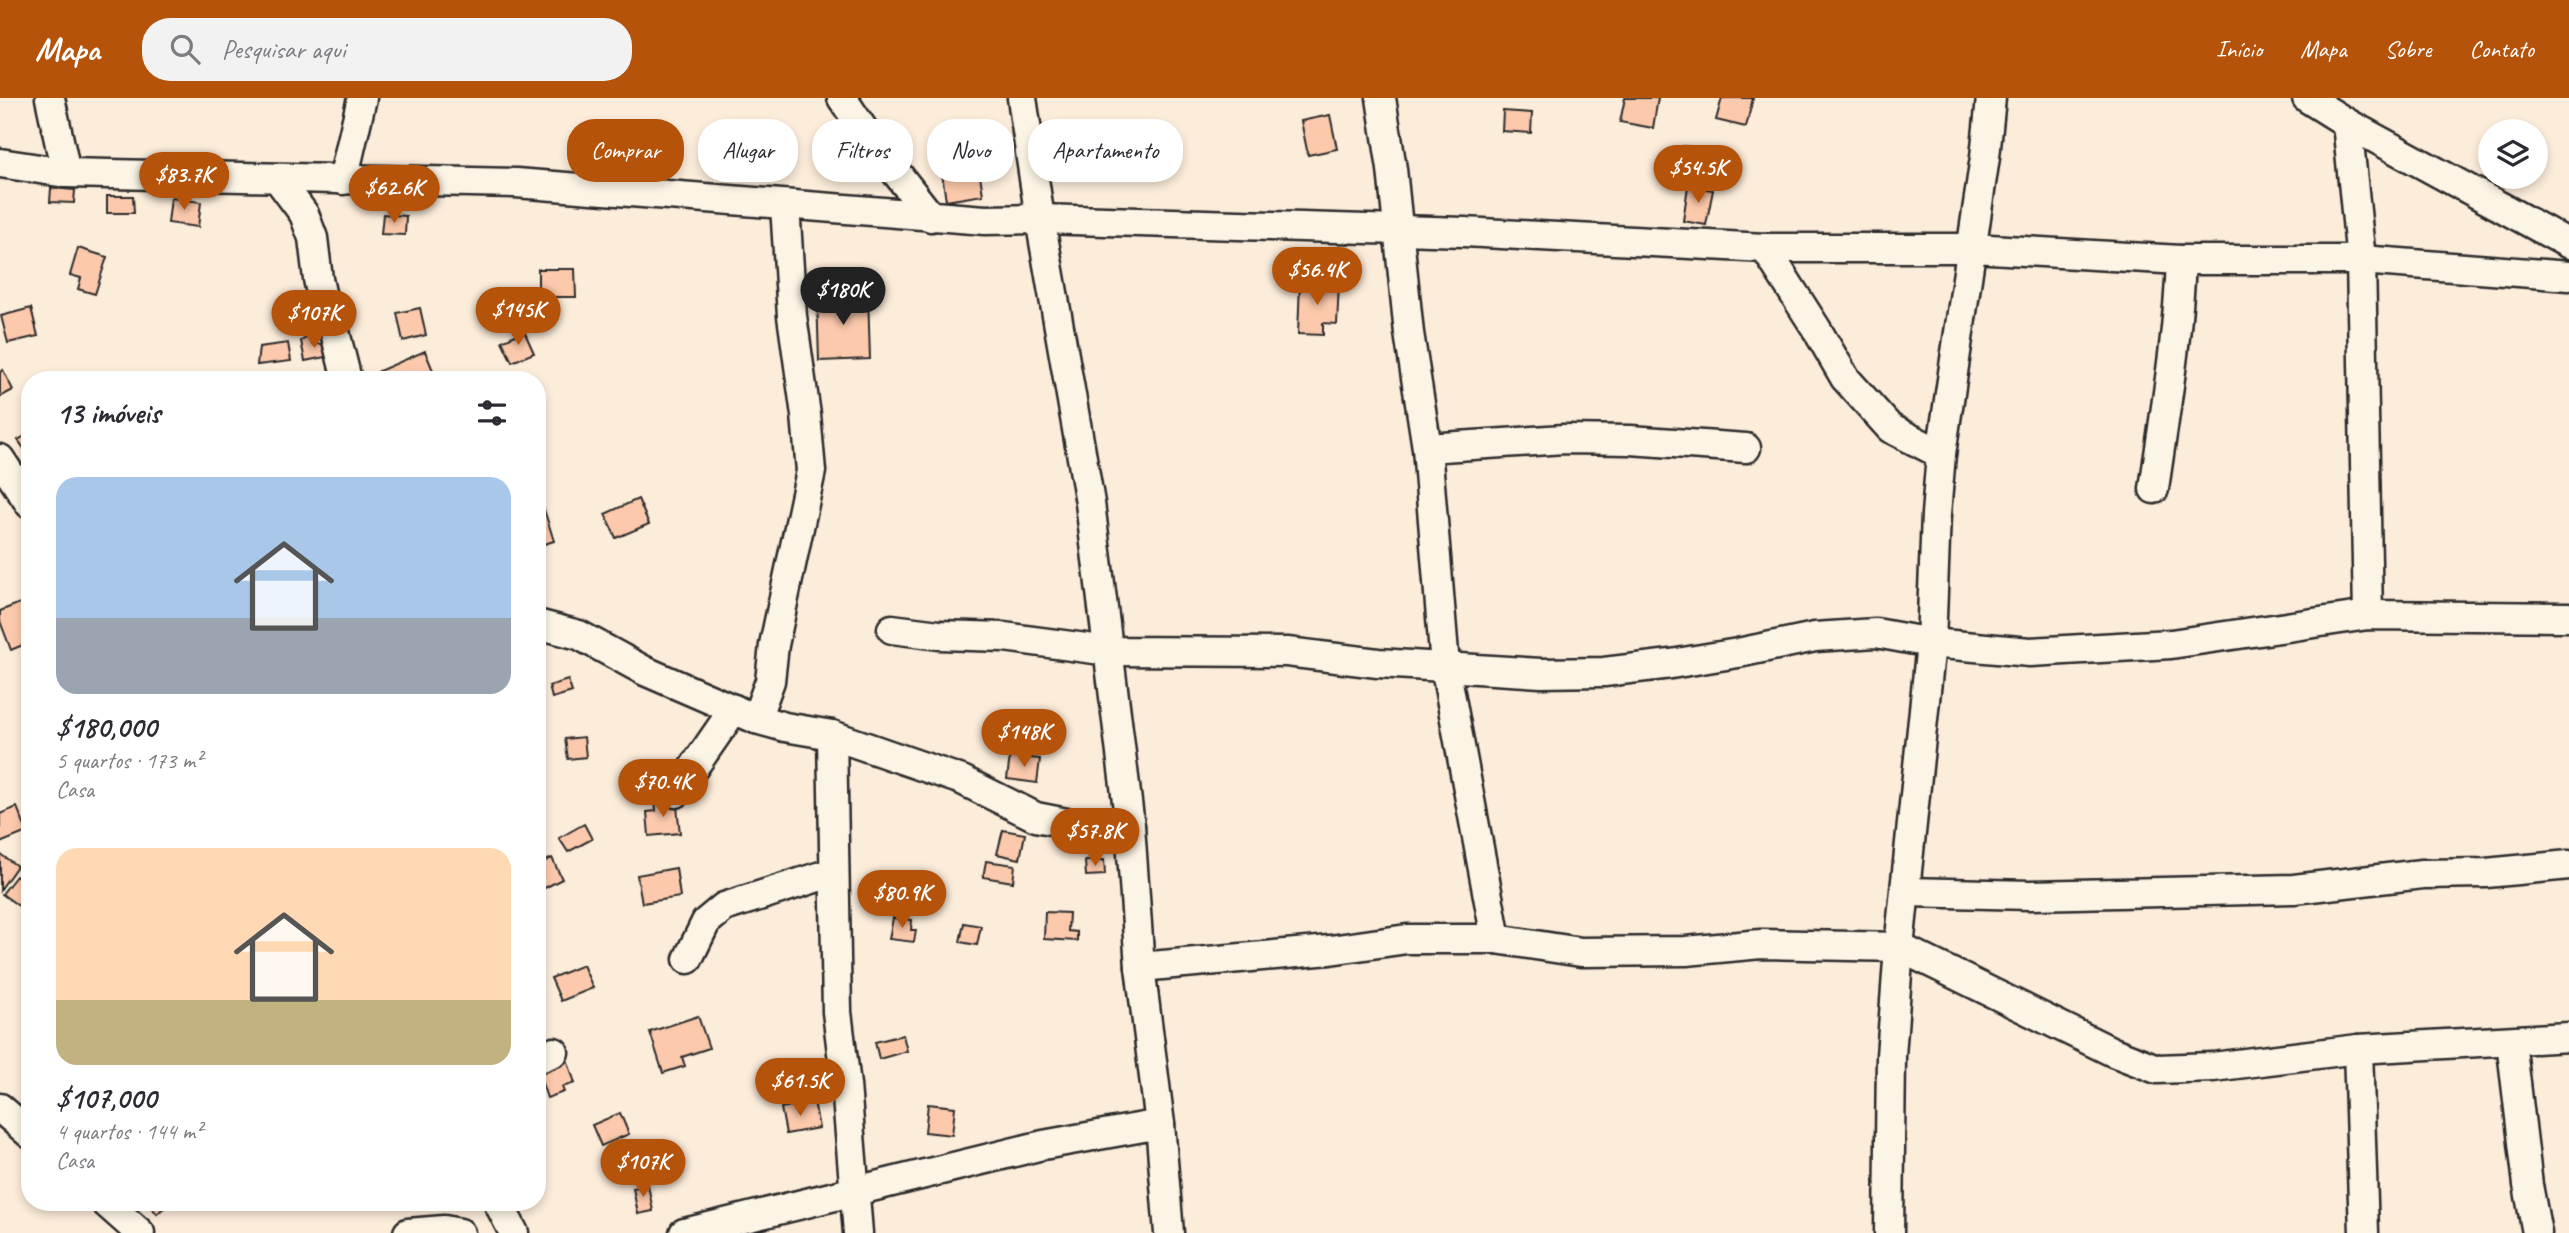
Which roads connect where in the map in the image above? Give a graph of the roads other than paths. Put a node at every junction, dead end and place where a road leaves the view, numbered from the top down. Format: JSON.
{"nodes":[{"id":1,"x":50,"y":98,"type":"edge"},
{"id":2,"x":362,"y":98,"type":"edge"},
{"id":3,"x":842,"y":98,"type":"edge"},
{"id":4,"x":1022,"y":98,"type":"edge"},
{"id":5,"x":1381,"y":98,"type":"edge"},
{"id":6,"x":1991,"y":98,"type":"edge"},
{"id":7,"x":2307,"y":98,"type":"edge"},
{"id":8,"x":2347,"y":122,"type":"junction"},
{"id":9,"x":0,"y":163,"type":"edge"},
{"id":10,"x":66,"y":173,"type":"junction"},
{"id":11,"x":278,"y":178,"type":"junction"},
{"id":12,"x":343,"y":180,"type":"junction"},
{"id":13,"x":785,"y":205,"type":"junction"},
{"id":14,"x":931,"y":216,"type":"junction"},
{"id":15,"x":1040,"y":219,"type":"junction"},
{"id":16,"x":1399,"y":231,"type":"junction"},
{"id":17,"x":2569,"y":244,"type":"edge"},
{"id":18,"x":1765,"y":248,"type":"junction"},
{"id":19,"x":1972,"y":248,"type":"junction"},
{"id":20,"x":2181,"y":260,"type":"junction"},
{"id":21,"x":2361,"y":260,"type":"junction"},
{"id":22,"x":2569,"y":276,"type":"edge"},
{"id":23,"x":344,"y":371,"type":"edge"},
{"id":24,"x":1427,"y":448,"type":"junction"},
{"id":25,"x":1746,"y":448,"type":"dead end"},
{"id":26,"x":1941,"y":454,"type":"junction"},
{"id":27,"x":0,"y":459,"type":"edge"},
{"id":28,"x":2154,"y":489,"type":"dead end"},
{"id":29,"x":21,"y":490,"type":"edge"},
{"id":30,"x":2368,"y":615,"type":"junction"},
{"id":31,"x":2569,"y":617,"type":"edge"},
{"id":32,"x":546,"y":626,"type":"edge"},
{"id":33,"x":892,"y":629,"type":"dead end"},
{"id":34,"x":1931,"y":643,"type":"junction"},
{"id":35,"x":1109,"y":650,"type":"junction"},
{"id":36,"x":1445,"y":666,"type":"junction"},
{"id":37,"x":745,"y":714,"type":"junction"},
{"id":38,"x":832,"y":735,"type":"junction"},
{"id":39,"x":677,"y":793,"type":"dead end"},
{"id":40,"x":1130,"y":826,"type":"junction"},
{"id":41,"x":2569,"y":865,"type":"edge"},
{"id":42,"x":834,"y":872,"type":"junction"},
{"id":43,"x":1906,"y":892,"type":"junction"},
{"id":44,"x":1496,"y":940,"type":"junction"},
{"id":45,"x":1899,"y":947,"type":"junction"},
{"id":46,"x":688,"y":958,"type":"dead end"},
{"id":47,"x":1140,"y":967,"type":"junction"},
{"id":48,"x":2569,"y":1037,"type":"edge"},
{"id":49,"x":2511,"y":1041,"type":"junction"},
{"id":50,"x":2358,"y":1049,"type":"junction"},
{"id":51,"x":0,"y":1108,"type":"edge"},
{"id":52,"x":1160,"y":1124,"type":"junction"},
{"id":53,"x":21,"y":1126,"type":"edge"},
{"id":54,"x":856,"y":1191,"type":"junction"},
{"id":55,"x":115,"y":1211,"type":"edge"},
{"id":56,"x":503,"y":1211,"type":"edge"},
{"id":57,"x":140,"y":1233,"type":"edge"},
{"id":58,"x":408,"y":1233,"type":"edge"},
{"id":59,"x":460,"y":1233,"type":"edge"},
{"id":60,"x":514,"y":1233,"type":"edge"},
{"id":61,"x":684,"y":1233,"type":"edge"},
{"id":62,"x":859,"y":1233,"type":"edge"},
{"id":63,"x":1169,"y":1233,"type":"edge"},
{"id":64,"x":1889,"y":1233,"type":"edge"},
{"id":65,"x":2364,"y":1233,"type":"edge"},
{"id":66,"x":2537,"y":1233,"type":"edge"}],
"edges":[{"from":1,"to":10,"type":"street"},
{"from":2,"to":12,"type":"street"},
{"from":3,"to":14,"type":"street"},
{"from":4,"to":15,"type":"street"},
{"from":5,"to":16,"type":"street"},
{"from":6,"to":19,"type":"street"},
{"from":7,"to":8,"type":"street"},
{"from":8,"to":17,"type":"street"},
{"from":8,"to":21,"type":"street"},
{"from":9,"to":10,"type":"street"},
{"from":10,"to":11,"type":"street"},
{"from":11,"to":12,"type":"street"},
{"from":11,"to":23,"type":"street"},
{"from":12,"to":13,"type":"street"},
{"from":13,"to":14,"type":"street"},
{"from":13,"to":37,"type":"street"},
{"from":14,"to":15,"type":"street"},
{"from":15,"to":16,"type":"street"},
{"from":15,"to":35,"type":"street"},
{"from":16,"to":18,"type":"street"},
{"from":16,"to":24,"type":"street"},
{"from":18,"to":19,"type":"street"},
{"from":18,"to":26,"type":"street"},
{"from":19,"to":20,"type":"street"},
{"from":19,"to":26,"type":"street"},
{"from":20,"to":21,"type":"street"},
{"from":20,"to":28,"type":"street"},
{"from":21,"to":22,"type":"street"},
{"from":21,"to":30,"type":"street"},
{"from":24,"to":25,"type":"street"},
{"from":24,"to":36,"type":"street"},
{"from":26,"to":34,"type":"street"},
{"from":27,"to":29,"type":"street"},
{"from":30,"to":31,"type":"street"},
{"from":30,"to":34,"type":"street"},
{"from":32,"to":37,"type":"street"},
{"from":33,"to":35,"type":"street"},
{"from":34,"to":36,"type":"street"},
{"from":34,"to":43,"type":"street"},
{"from":35,"to":36,"type":"street"},
{"from":35,"to":40,"type":"street"},
{"from":36,"to":44,"type":"street"},
{"from":37,"to":38,"type":"street"},
{"from":37,"to":39,"type":"street"},
{"from":38,"to":40,"type":"street"},
{"from":38,"to":42,"type":"street"},
{"from":40,"to":47,"type":"street"},
{"from":41,"to":43,"type":"street"},
{"from":42,"to":46,"type":"street"},
{"from":42,"to":54,"type":"street"},
{"from":43,"to":45,"type":"street"},
{"from":44,"to":45,"type":"street"},
{"from":44,"to":47,"type":"street"},
{"from":45,"to":50,"type":"street"},
{"from":45,"to":64,"type":"street"},
{"from":47,"to":52,"type":"street"},
{"from":48,"to":49,"type":"street"},
{"from":49,"to":50,"type":"street"},
{"from":49,"to":66,"type":"street"},
{"from":50,"to":65,"type":"street"},
{"from":51,"to":53,"type":"street"},
{"from":52,"to":54,"type":"street"},
{"from":52,"to":63,"type":"street"},
{"from":54,"to":61,"type":"street"},
{"from":54,"to":62,"type":"street"},
{"from":55,"to":57,"type":"street"},
{"from":56,"to":60,"type":"street"},
{"from":58,"to":59,"type":"street"}]}
